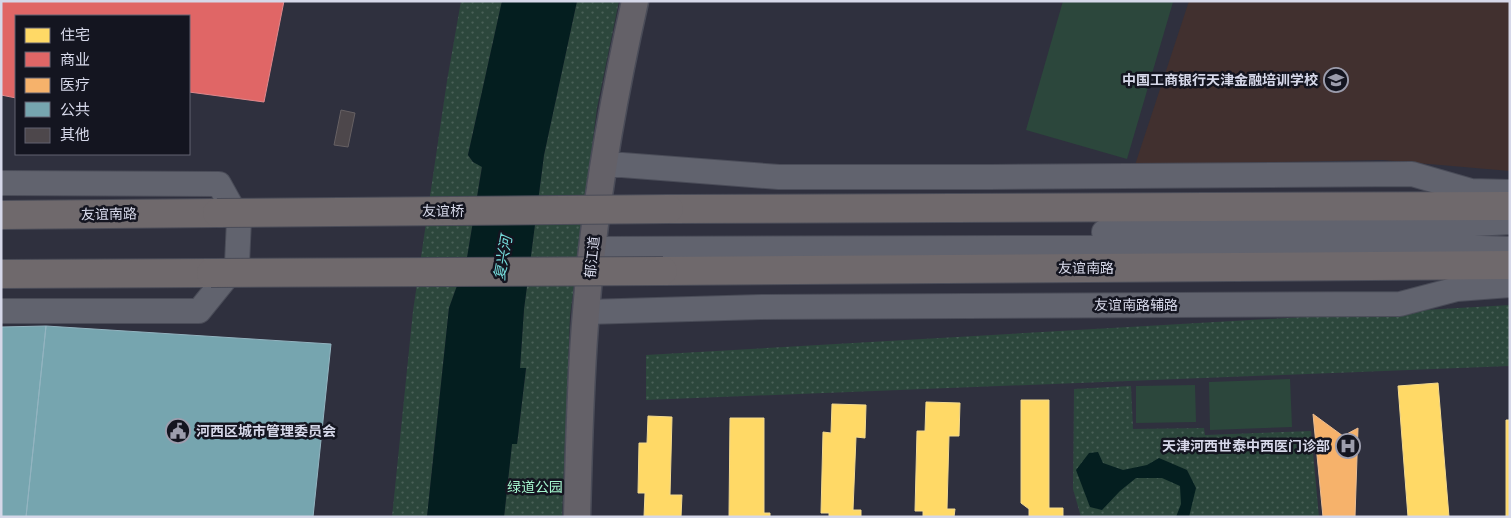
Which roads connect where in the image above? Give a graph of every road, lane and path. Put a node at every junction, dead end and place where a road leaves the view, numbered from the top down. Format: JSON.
{"nodes":[{"id":1,"x":635,"y":1,"type":"edge"},
{"id":2,"x":652,"y":1,"type":"edge"},
{"id":3,"x":612,"y":165,"type":"junction"},
{"id":4,"x":1,"y":183,"type":"edge"},
{"id":5,"x":1510,"y":192,"type":"edge"},
{"id":6,"x":1510,"y":206,"type":"edge"},
{"id":7,"x":217,"y":213,"type":"joint"},
{"id":8,"x":1,"y":215,"type":"edge"},
{"id":9,"x":1510,"y":222,"type":"edge"},
{"id":10,"x":602,"y":243,"type":"junction"},
{"id":11,"x":1510,"y":249,"type":"edge"},
{"id":12,"x":1510,"y":265,"type":"edge"},
{"id":13,"x":1,"y":274,"type":"edge"},
{"id":14,"x":1510,"y":285,"type":"edge"},
{"id":15,"x":1,"y":311,"type":"edge"},
{"id":16,"x":595,"y":312,"type":"junction"},
{"id":17,"x":577,"y":517,"type":"edge"},
{"id":18,"x":594,"y":517,"type":"edge"}],
"edges":[{"from":1,"to":3,"type":"main road","name":"郁江道"},
{"from":2,"to":3,"type":"main road","name":"郁江道"},
{"from":3,"to":5,"type":"street"},
{"from":3,"to":10,"type":"main road","name":"郁江道"},
{"from":4,"to":15,"type":"street"},
{"from":6,"to":7,"type":"main road","name":"友谊桥","bridge":true},
{"from":7,"to":8,"type":"main road","name":"友谊南路"},
{"from":9,"to":10,"type":"street"},
{"from":10,"to":11,"type":"street"},
{"from":10,"to":16,"type":"main road","name":"郁江道"},
{"from":12,"to":13,"type":"main road","name":"友谊南路","bridge":true},
{"from":14,"to":16,"type":"street","name":"友谊南路辅路"},
{"from":16,"to":17,"type":"main road","name":"郁江道"},
{"from":16,"to":18,"type":"main road","name":"郁江道"}]}
